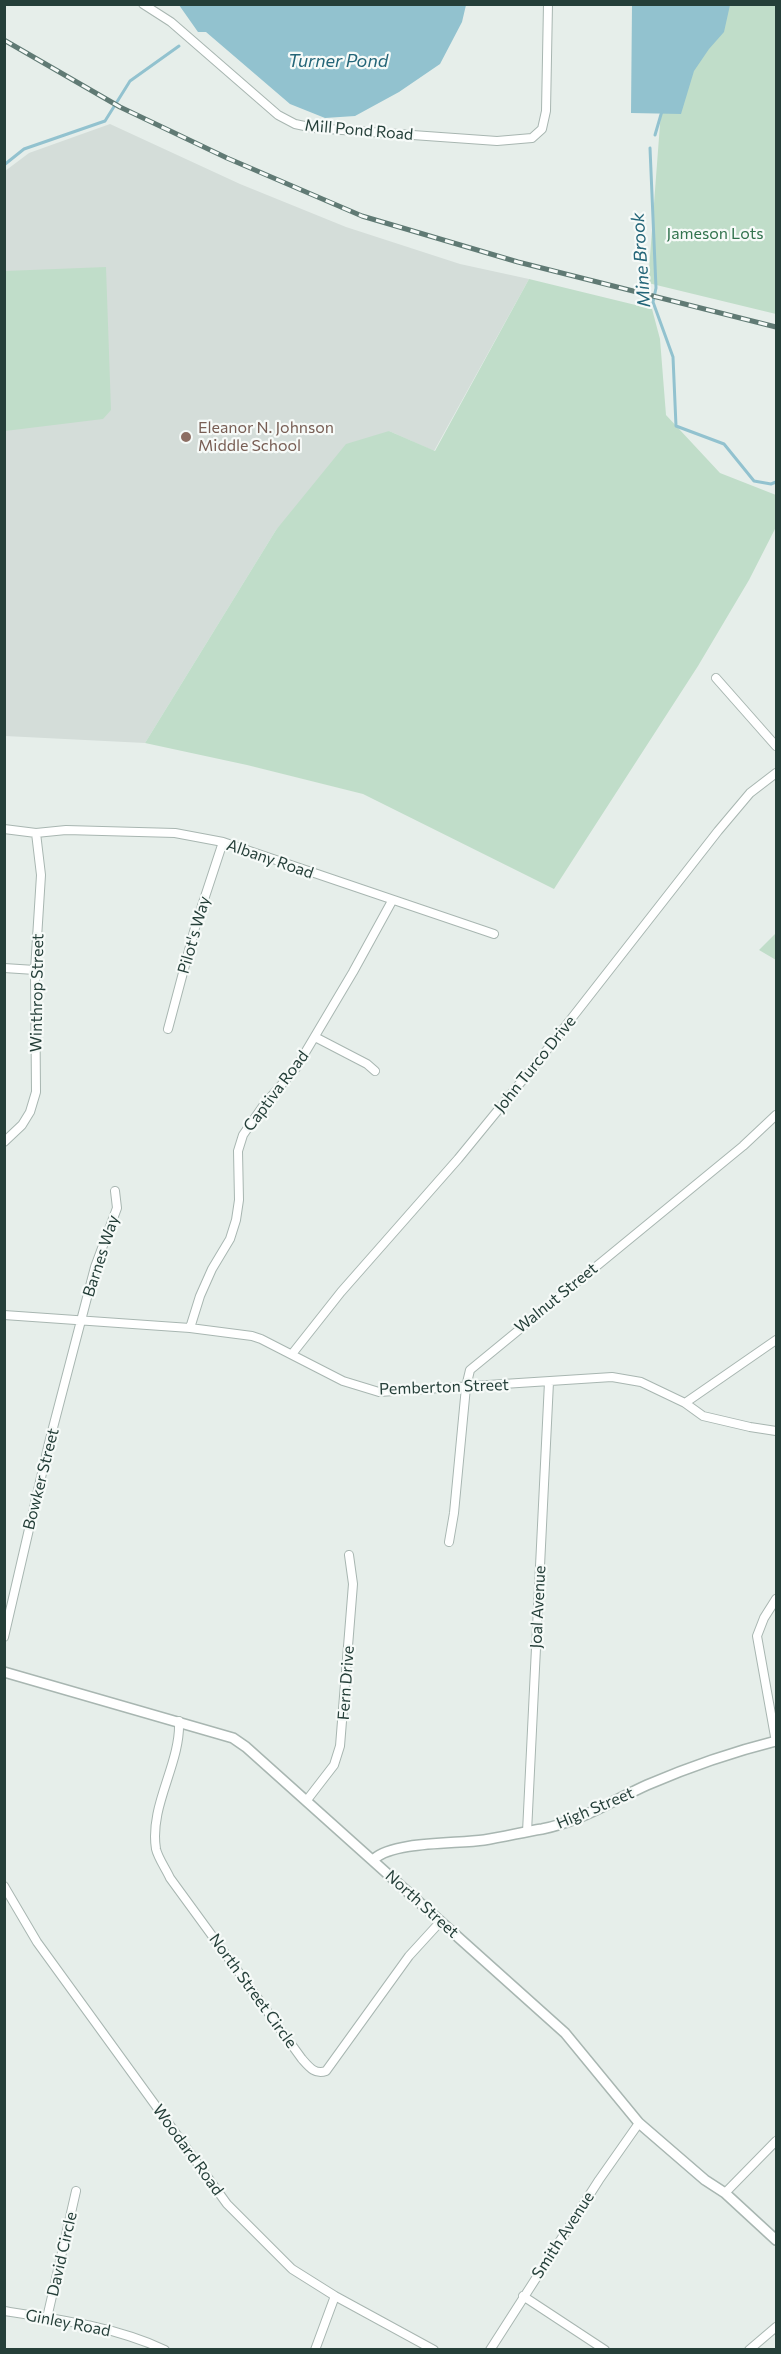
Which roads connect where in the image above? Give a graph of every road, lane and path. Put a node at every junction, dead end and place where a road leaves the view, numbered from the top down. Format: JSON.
{"nodes":[{"id":1,"x":143,"y":4,"type":"edge"},
{"id":2,"x":548,"y":4,"type":"edge"},
{"id":3,"x":716,"y":678,"type":"dead end"},
{"id":4,"x":777,"y":746,"type":"edge"},
{"id":5,"x":777,"y":773,"type":"edge"},
{"id":6,"x":4,"y":829,"type":"edge"},
{"id":7,"x":36,"y":833,"type":"junction"},
{"id":8,"x":223,"y":842,"type":"junction"},
{"id":9,"x":392,"y":901,"type":"junction"},
{"id":10,"x":495,"y":934,"type":"dead end"},
{"id":11,"x":4,"y":968,"type":"edge"},
{"id":12,"x":35,"y":970,"type":"junction"},
{"id":13,"x":168,"y":1029,"type":"dead end"},
{"id":14,"x":315,"y":1037,"type":"junction"},
{"id":15,"x":375,"y":1071,"type":"dead end"},
{"id":16,"x":777,"y":1115,"type":"edge"},
{"id":17,"x":4,"y":1142,"type":"edge"},
{"id":18,"x":115,"y":1191,"type":"dead end"},
{"id":19,"x":4,"y":1315,"type":"edge"},
{"id":20,"x":81,"y":1321,"type":"junction"},
{"id":21,"x":190,"y":1328,"type":"junction"},
{"id":22,"x":777,"y":1340,"type":"edge"},
{"id":23,"x":292,"y":1354,"type":"junction"},
{"id":24,"x":549,"y":1382,"type":"junction"},
{"id":25,"x":466,"y":1387,"type":"junction"},
{"id":26,"x":685,"y":1403,"type":"junction"},
{"id":27,"x":777,"y":1431,"type":"edge"},
{"id":28,"x":449,"y":1542,"type":"dead end"},
{"id":29,"x":349,"y":1555,"type":"dead end"},
{"id":30,"x":777,"y":1599,"type":"edge"},
{"id":31,"x":4,"y":1637,"type":"edge"},
{"id":32,"x":4,"y":1672,"type":"edge"},
{"id":33,"x":179,"y":1721,"type":"junction"},
{"id":34,"x":776,"y":1741,"type":"edge"},
{"id":35,"x":307,"y":1800,"type":"junction"},
{"id":36,"x":527,"y":1832,"type":"junction"},
{"id":37,"x":374,"y":1859,"type":"junction"},
{"id":38,"x":4,"y":1886,"type":"edge"},
{"id":39,"x":441,"y":1921,"type":"junction"},
{"id":40,"x":639,"y":2123,"type":"junction"},
{"id":41,"x":777,"y":2141,"type":"edge"},
{"id":42,"x":76,"y":2191,"type":"dead end"},
{"id":43,"x":724,"y":2193,"type":"junction"},
{"id":44,"x":777,"y":2240,"type":"edge"},
{"id":45,"x":335,"y":2296,"type":"junction"},
{"id":46,"x":523,"y":2296,"type":"junction"},
{"id":47,"x":4,"y":2311,"type":"edge"},
{"id":48,"x":47,"y":2318,"type":"junction"},
{"id":49,"x":777,"y":2327,"type":"edge"},
{"id":50,"x":165,"y":2349,"type":"edge"},
{"id":51,"x":315,"y":2349,"type":"edge"},
{"id":52,"x":434,"y":2349,"type":"edge"},
{"id":53,"x":490,"y":2349,"type":"edge"},
{"id":54,"x":605,"y":2349,"type":"edge"},
{"id":55,"x":749,"y":2349,"type":"edge"}],
"edges":[{"from":1,"to":2,"type":"street","name":"Mill Pond Road"},
{"from":3,"to":4,"type":"street"},
{"from":5,"to":23,"type":"street","name":"John Turco Drive"},
{"from":6,"to":7,"type":"street","name":"Albany Road"},
{"from":7,"to":8,"type":"street","name":"Albany Road"},
{"from":7,"to":12,"type":"street","name":"Winthrop Street"},
{"from":8,"to":9,"type":"street","name":"Albany Road"},
{"from":8,"to":13,"type":"street","name":"Pilot's Way"},
{"from":9,"to":10,"type":"street","name":"Albany Road"},
{"from":9,"to":14,"type":"street","name":"Captiva Road"},
{"from":11,"to":12,"type":"street"},
{"from":12,"to":17,"type":"street","name":"Winthrop Street"},
{"from":14,"to":15,"type":"street"},
{"from":14,"to":21,"type":"street","name":"Captiva Road"},
{"from":16,"to":25,"type":"street","name":"Walnut Street"},
{"from":18,"to":20,"type":"street","name":"Barnes Way"},
{"from":19,"to":20,"type":"street","name":"Pemberton Street"},
{"from":20,"to":21,"type":"street","name":"Pemberton Street"},
{"from":20,"to":31,"type":"street","name":"Bowker Street"},
{"from":21,"to":23,"type":"street","name":"Pemberton Street"},
{"from":22,"to":26,"type":"street"},
{"from":23,"to":25,"type":"street","name":"Pemberton Street"},
{"from":24,"to":25,"type":"street","name":"Pemberton Street"},
{"from":24,"to":26,"type":"street","name":"Pemberton Street"},
{"from":24,"to":36,"type":"street","name":"Joal Avenue"},
{"from":25,"to":28,"type":"street","name":"Walnut Street"},
{"from":26,"to":27,"type":"street","name":"Pemberton Street"},
{"from":29,"to":35,"type":"street","name":"Fern Drive"},
{"from":30,"to":34,"type":"street"},
{"from":32,"to":33,"type":"street","name":"North Street"},
{"from":33,"to":35,"type":"street","name":"North Street"},
{"from":33,"to":39,"type":"street","name":"North Street Circle"},
{"from":34,"to":36,"type":"street","name":"High Street"},
{"from":35,"to":37,"type":"street","name":"North Street"},
{"from":36,"to":37,"type":"street","name":"High Street"},
{"from":37,"to":39,"type":"street","name":"North Street"},
{"from":38,"to":45,"type":"street","name":"Woodard Road"},
{"from":39,"to":40,"type":"street","name":"North Street"},
{"from":40,"to":43,"type":"street","name":"North Street"},
{"from":40,"to":46,"type":"street","name":"Smith Avenue"},
{"from":41,"to":43,"type":"street"},
{"from":42,"to":48,"type":"street","name":"David Circle"},
{"from":43,"to":44,"type":"street","name":"North Street"},
{"from":45,"to":51,"type":"street"},
{"from":45,"to":52,"type":"street","name":"Woodard Road"},
{"from":46,"to":53,"type":"street","name":"Smith Avenue"},
{"from":46,"to":54,"type":"street"},
{"from":47,"to":48,"type":"street","name":"Ginley Road"},
{"from":48,"to":50,"type":"street","name":"Ginley Road"},
{"from":49,"to":55,"type":"street"}]}
